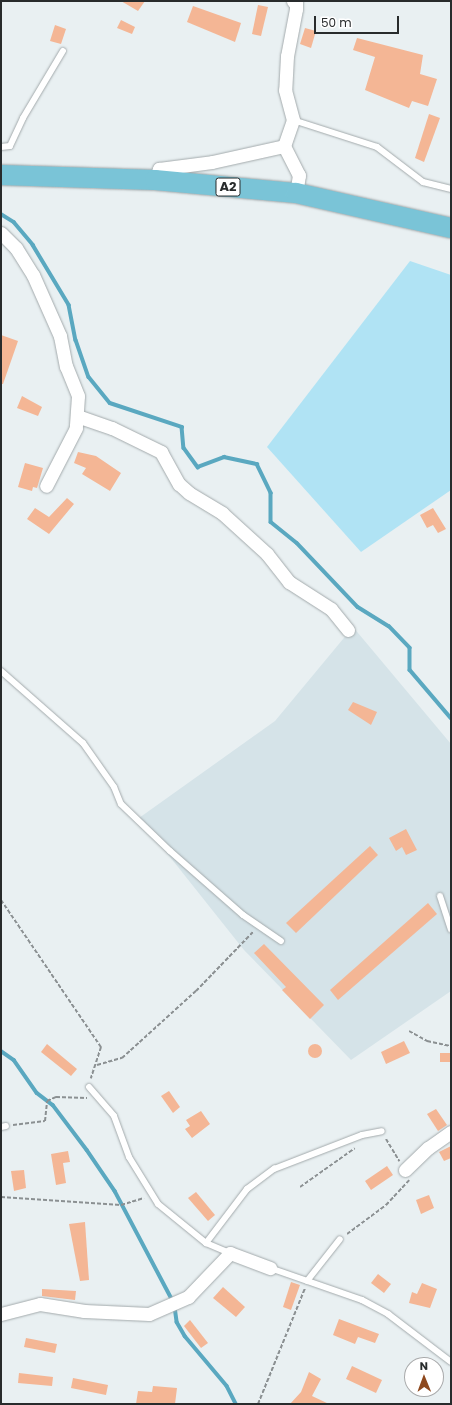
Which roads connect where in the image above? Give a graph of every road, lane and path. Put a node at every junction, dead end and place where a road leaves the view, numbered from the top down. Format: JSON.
{"nodes":[{"id":1,"x":293,"y":1,"type":"edge"},
{"id":2,"x":63,"y":51,"type":"dead end"},
{"id":3,"x":293,"y":120,"type":"junction"},
{"id":4,"x":284,"y":146,"type":"junction"},
{"id":5,"x":1,"y":147,"type":"edge"},
{"id":6,"x":1,"y":175,"type":"edge"},
{"id":7,"x":155,"y":180,"type":"junction"},
{"id":8,"x":451,"y":189,"type":"edge"},
{"id":9,"x":296,"y":193,"type":"junction"},
{"id":10,"x":451,"y":228,"type":"edge"},
{"id":11,"x":1,"y":233,"type":"edge"},
{"id":12,"x":78,"y":416,"type":"junction"},
{"id":13,"x":46,"y":486,"type":"dead end"},
{"id":14,"x":348,"y":630,"type":"dead end"},
{"id":15,"x":1,"y":671,"type":"edge"},
{"id":16,"x":440,"y":896,"type":"dead end"},
{"id":17,"x":1,"y":900,"type":"edge"},
{"id":18,"x":259,"y":926,"type":"junction"},
{"id":19,"x":451,"y":929,"type":"edge"},
{"id":20,"x":281,"y":941,"type":"dead end"},
{"id":21,"x":409,"y":1031,"type":"dead end"},
{"id":22,"x":451,"y":1046,"type":"edge"},
{"id":23,"x":97,"y":1065,"type":"junction"},
{"id":24,"x":89,"y":1087,"type":"joint"},
{"id":25,"x":101,"y":1098,"type":"junction"},
{"id":26,"x":4,"y":1126,"type":"edge"},
{"id":27,"x":382,"y":1130,"type":"joint"},
{"id":28,"x":451,"y":1132,"type":"edge"},
{"id":29,"x":362,"y":1135,"type":"junction"},
{"id":30,"x":405,"y":1170,"type":"junction"},
{"id":31,"x":300,"y":1186,"type":"dead end"},
{"id":32,"x":154,"y":1196,"type":"junction"},
{"id":33,"x":1,"y":1197,"type":"edge"},
{"id":34,"x":340,"y":1239,"type":"joint"},
{"id":35,"x":206,"y":1243,"type":"junction"},
{"id":36,"x":230,"y":1253,"type":"junction"},
{"id":37,"x":270,"y":1268,"type":"joint"},
{"id":38,"x":307,"y":1281,"type":"junction"},
{"id":39,"x":1,"y":1314,"type":"edge"},
{"id":40,"x":451,"y":1362,"type":"edge"},
{"id":41,"x":258,"y":1404,"type":"edge"}],
"edges":[{"from":1,"to":3,"type":"street"},
{"from":2,"to":5,"type":"lane"},
{"from":3,"to":4,"type":"street"},
{"from":3,"to":8,"type":"lane"},
{"from":4,"to":7,"type":"street"},
{"from":4,"to":9,"type":"street"},
{"from":6,"to":7,"type":"main road","number":"A2"},
{"from":7,"to":9,"type":"main road","number":"A2"},
{"from":9,"to":10,"type":"main road","number":"A2"},
{"from":11,"to":12,"type":"street"},
{"from":12,"to":13,"type":"street"},
{"from":12,"to":14,"type":"street"},
{"from":15,"to":18,"type":"lane"},
{"from":16,"to":19,"type":"lane"},
{"from":17,"to":23,"type":"path"},
{"from":18,"to":20,"type":"lane"},
{"from":18,"to":23,"type":"path"},
{"from":21,"to":22,"type":"path"},
{"from":23,"to":24,"type":"path"},
{"from":24,"to":25,"type":"lane"},
{"from":25,"to":26,"type":"path"},
{"from":25,"to":32,"type":"lane"},
{"from":27,"to":29,"type":"lane"},
{"from":27,"to":30,"type":"path"},
{"from":28,"to":30,"type":"street"},
{"from":29,"to":31,"type":"path"},
{"from":29,"to":35,"type":"lane"},
{"from":30,"to":34,"type":"path"},
{"from":32,"to":33,"type":"path"},
{"from":32,"to":35,"type":"lane"},
{"from":34,"to":38,"type":"lane"},
{"from":35,"to":36,"type":"lane"},
{"from":36,"to":37,"type":"street"},
{"from":36,"to":39,"type":"street"},
{"from":37,"to":38,"type":"lane"},
{"from":38,"to":40,"type":"lane"},
{"from":38,"to":41,"type":"path"}]}
